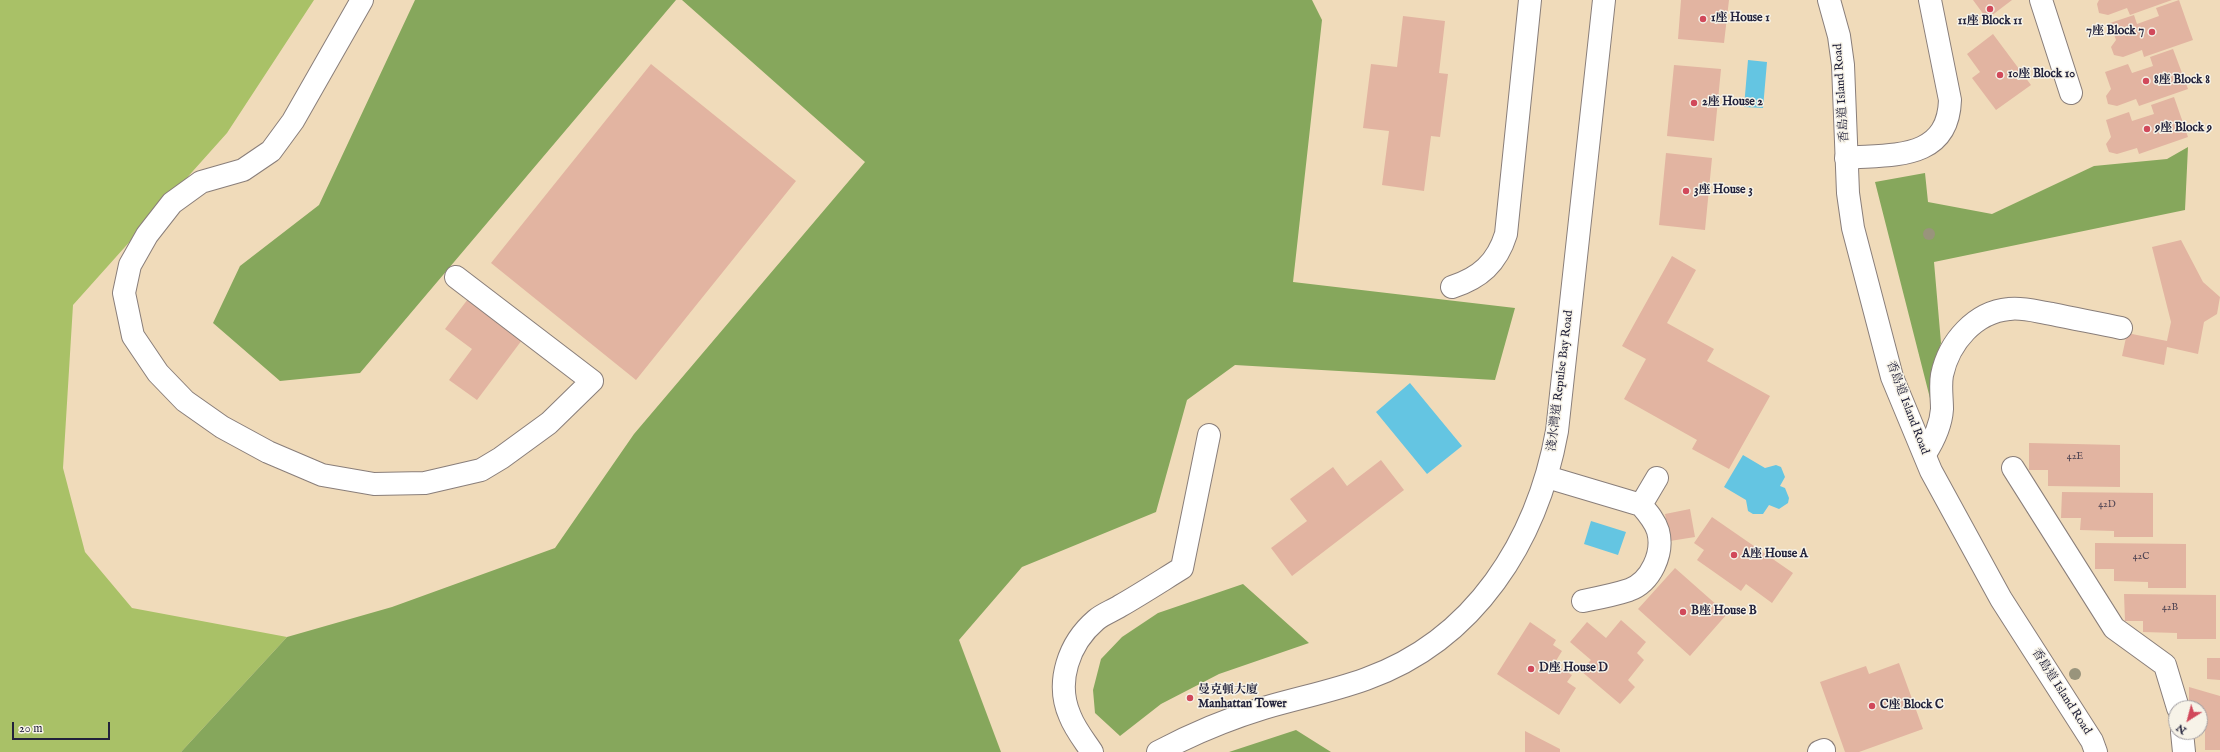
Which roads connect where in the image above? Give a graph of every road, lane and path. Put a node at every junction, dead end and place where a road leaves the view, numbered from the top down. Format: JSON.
{"nodes":[{"id":1,"x":362,"y":0,"type":"edge"},
{"id":2,"x":1530,"y":0,"type":"edge"},
{"id":3,"x":1604,"y":0,"type":"edge"},
{"id":4,"x":1829,"y":0,"type":"edge"},
{"id":5,"x":1930,"y":0,"type":"edge"},
{"id":6,"x":2041,"y":0,"type":"edge"},
{"id":7,"x":2071,"y":93,"type":"dead end"},
{"id":8,"x":1846,"y":158,"type":"junction"},
{"id":9,"x":456,"y":277,"type":"dead end"},
{"id":10,"x":1452,"y":287,"type":"dead end"},
{"id":11,"x":2121,"y":328,"type":"dead end"},
{"id":12,"x":1209,"y":435,"type":"dead end"},
{"id":13,"x":1925,"y":454,"type":"junction"},
{"id":14,"x":2013,"y":468,"type":"dead end"},
{"id":15,"x":1547,"y":477,"type":"junction"},
{"id":16,"x":1657,"y":478,"type":"dead end"},
{"id":17,"x":1641,"y":505,"type":"junction"},
{"id":18,"x":1583,"y":601,"type":"dead end"},
{"id":19,"x":2176,"y":700,"type":"edge"},
{"id":20,"x":2183,"y":740,"type":"edge"},
{"id":21,"x":1092,"y":752,"type":"edge"},
{"id":22,"x":1158,"y":752,"type":"edge"},
{"id":23,"x":1819,"y":752,"type":"edge"},
{"id":24,"x":1824,"y":752,"type":"edge"},
{"id":25,"x":2096,"y":752,"type":"edge"},
{"id":26,"x":2184,"y":752,"type":"edge"}],
"edges":[{"from":1,"to":9,"type":"main road"},
{"from":2,"to":10,"type":"main road"},
{"from":3,"to":15,"type":"main road","name":"淺水灣道 Repulse Bay Road"},
{"from":4,"to":8,"type":"main road","name":"香島道 Island Road"},
{"from":5,"to":8,"type":"main road"},
{"from":6,"to":7,"type":"main road"},
{"from":8,"to":13,"type":"main road","name":"香島道 Island Road"},
{"from":11,"to":13,"type":"main road"},
{"from":12,"to":21,"type":"main road"},
{"from":13,"to":25,"type":"main road","name":"香島道 Island Road"},
{"from":14,"to":19,"type":"main road"},
{"from":15,"to":17,"type":"main road"},
{"from":15,"to":22,"type":"main road","name":"淺水灣道 Repulse Bay Road"},
{"from":16,"to":17,"type":"main road"},
{"from":17,"to":18,"type":"main road"},
{"from":20,"to":26,"type":"main road"},
{"from":23,"to":24,"type":"main road"}]}
